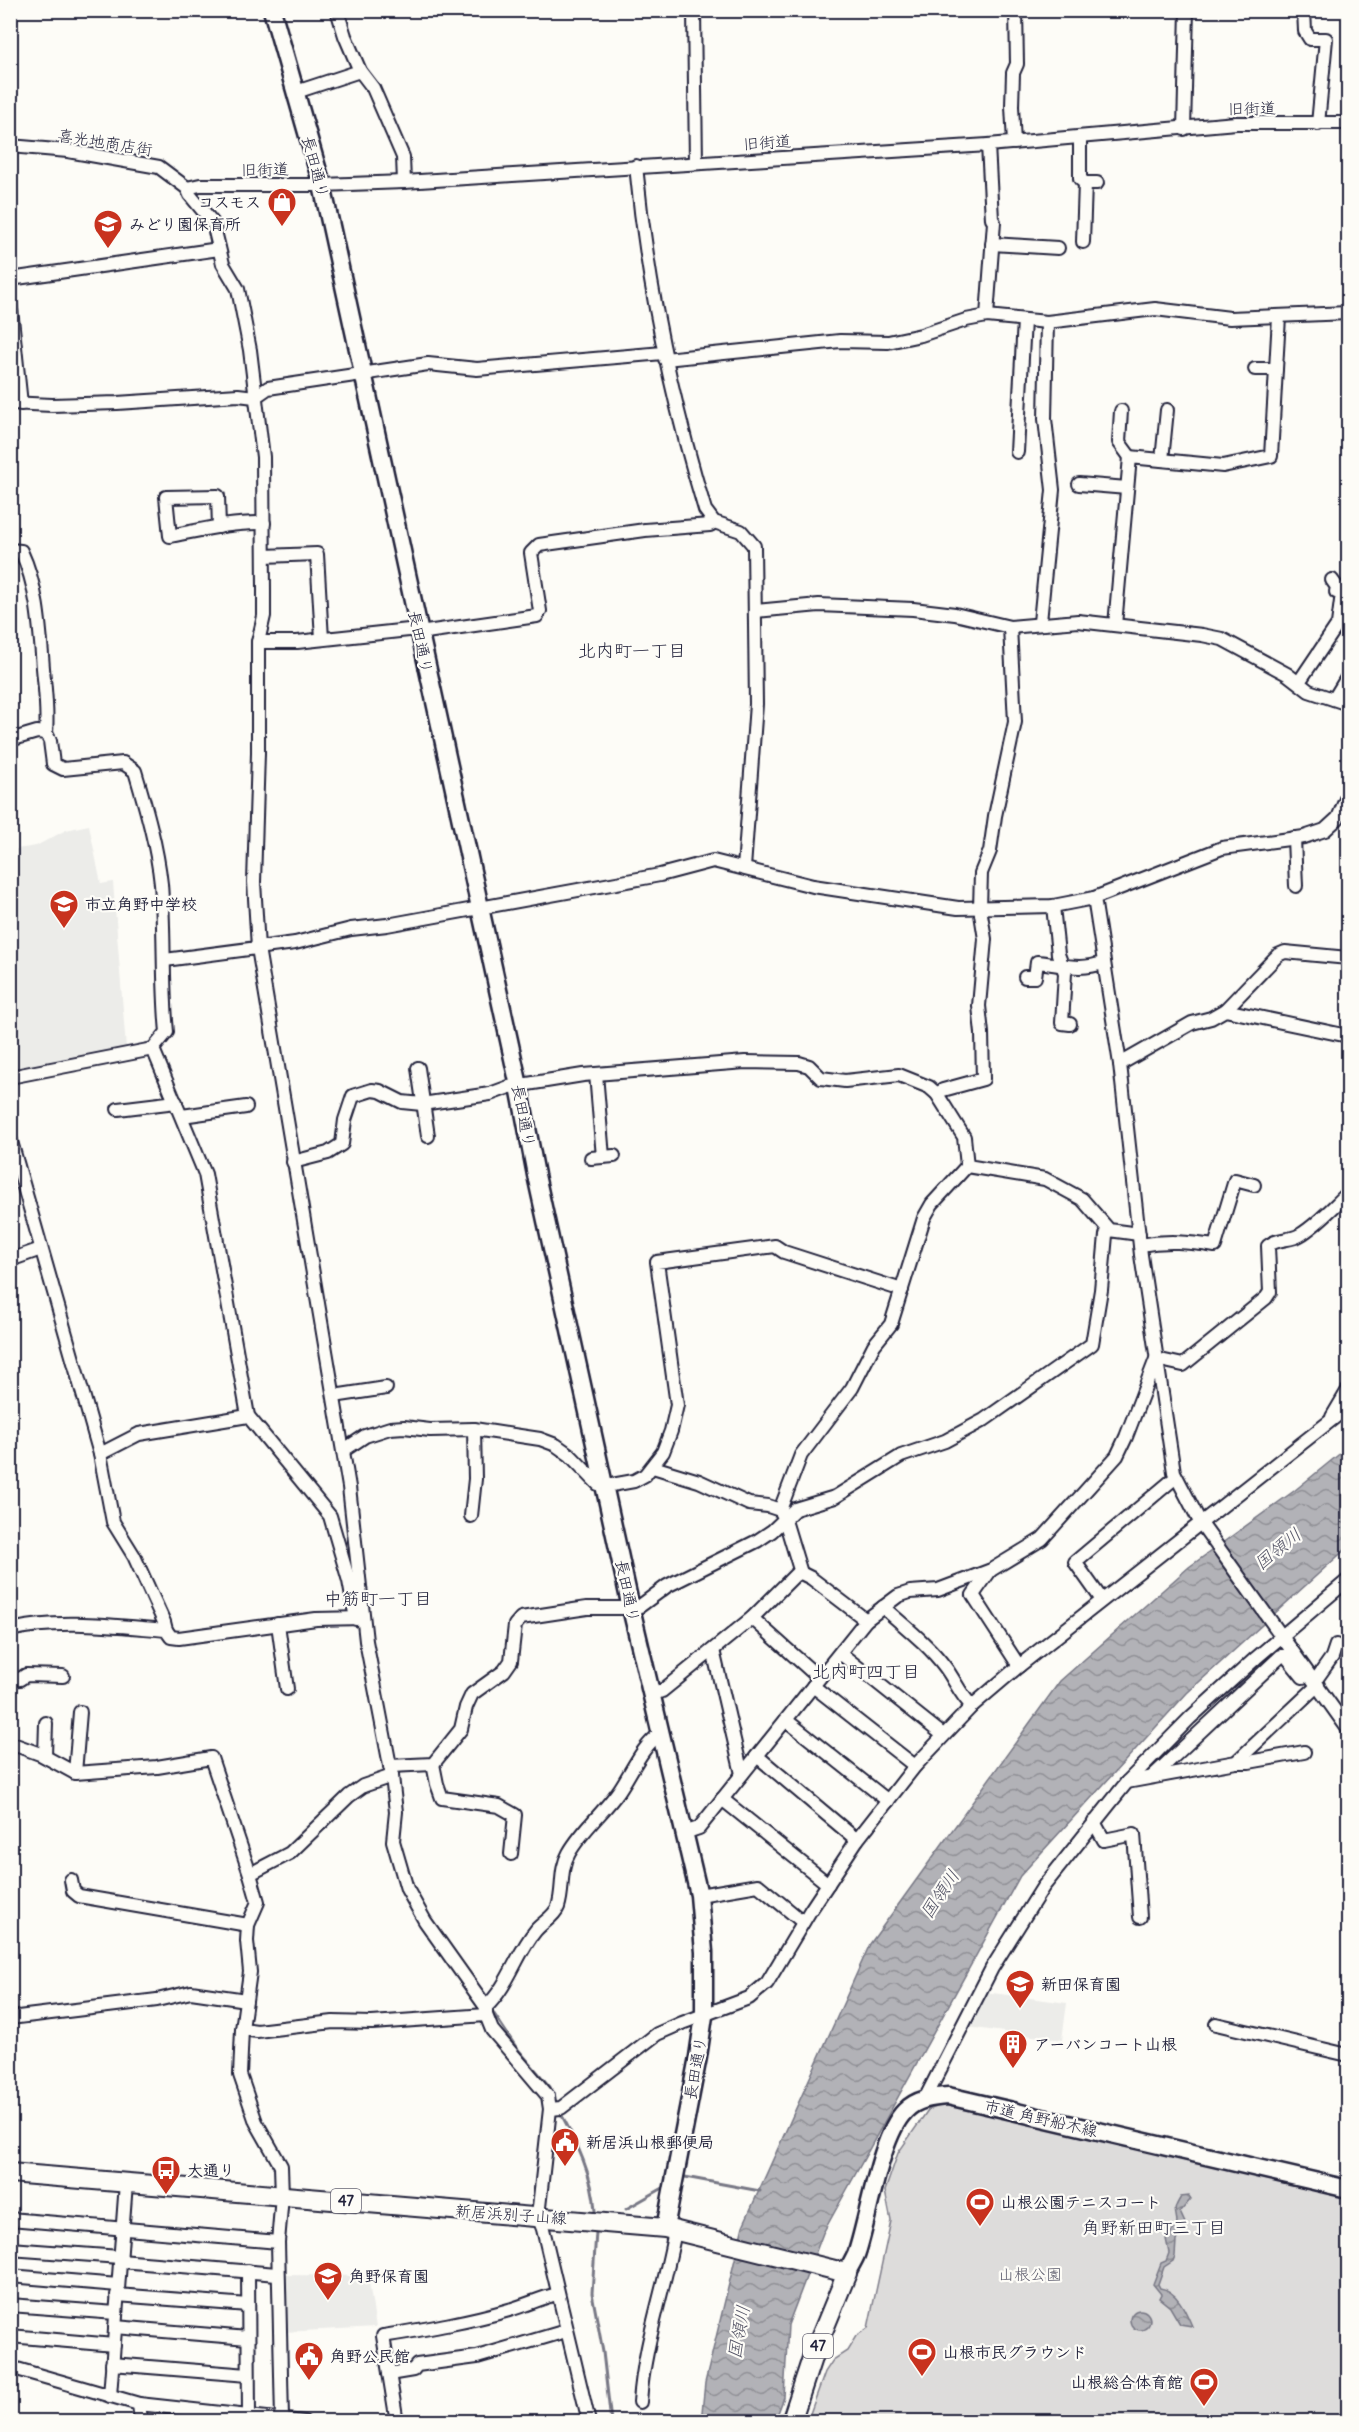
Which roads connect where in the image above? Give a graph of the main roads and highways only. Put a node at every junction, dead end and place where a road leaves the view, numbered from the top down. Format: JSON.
{"nodes":[{"id":1,"x":10,"y":2173,"type":"edge"},
{"id":2,"x":791,"y":2421,"type":"edge"}],
"edges":[{"from":1,"to":2,"type":"main road","name":"新居浜別子山線","number":"47"}]}
